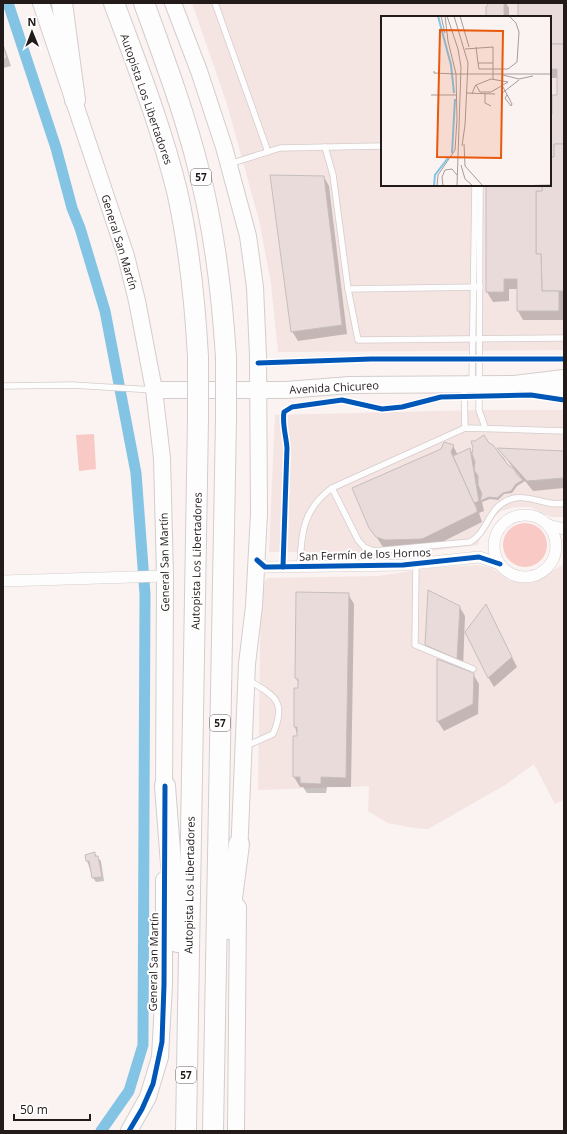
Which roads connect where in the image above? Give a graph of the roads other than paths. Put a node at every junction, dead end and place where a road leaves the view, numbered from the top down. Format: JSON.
{"nodes":[{"id":1,"x":41,"y":3,"type":"edge"},
{"id":2,"x":62,"y":3,"type":"edge"},
{"id":3,"x":114,"y":3,"type":"edge"},
{"id":4,"x":144,"y":3,"type":"edge"},
{"id":5,"x":173,"y":3,"type":"edge"},
{"id":6,"x":215,"y":3,"type":"edge"},
{"id":7,"x":75,"y":100,"type":"junction"},
{"id":8,"x":381,"y":146,"type":"edge"},
{"id":9,"x":325,"y":147,"type":"junction"},
{"id":10,"x":268,"y":152,"type":"junction"},
{"id":11,"x":229,"y":164,"type":"junction"},
{"id":12,"x":475,"y":186,"type":"edge"},
{"id":13,"x":480,"y":186,"type":"edge"},
{"id":14,"x":480,"y":286,"type":"junction"},
{"id":15,"x":473,"y":287,"type":"junction"},
{"id":16,"x":348,"y":289,"type":"junction"},
{"id":17,"x":564,"y":338,"type":"edge"},
{"id":18,"x":473,"y":339,"type":"junction"},
{"id":19,"x":480,"y":339,"type":"junction"},
{"id":20,"x":564,"y":378,"type":"edge"},
{"id":21,"x":472,"y":384,"type":"junction"},
{"id":22,"x":514,"y":384,"type":"junction"},
{"id":23,"x":3,"y":386,"type":"edge"},
{"id":24,"x":259,"y":389,"type":"junction"},
{"id":25,"x":154,"y":390,"type":"junction"},
{"id":26,"x":564,"y":393,"type":"edge"},
{"id":27,"x":485,"y":427,"type":"junction"},
{"id":28,"x":465,"y":428,"type":"junction"},
{"id":29,"x":564,"y":432,"type":"edge"},
{"id":30,"x":332,"y":488,"type":"junction"},
{"id":31,"x":564,"y":503,"type":"edge"},
{"id":32,"x":548,"y":525,"type":"junction"},
{"id":33,"x":564,"y":529,"type":"edge"},
{"id":34,"x":495,"y":539,"type":"junction"},
{"id":35,"x":564,"y":549,"type":"edge"},
{"id":36,"x":471,"y":557,"type":"junction"},
{"id":37,"x":553,"y":558,"type":"junction"},
{"id":38,"x":416,"y":564,"type":"junction"},
{"id":39,"x":500,"y":564,"type":"junction"},
{"id":40,"x":259,"y":567,"type":"junction"},
{"id":41,"x":300,"y":567,"type":"junction"},
{"id":42,"x":165,"y":576,"type":"junction"},
{"id":43,"x":3,"y":581,"type":"edge"},
{"id":44,"x":473,"y":669,"type":"dead end"},
{"id":45,"x":246,"y":679,"type":"junction"},
{"id":46,"x":242,"y":747,"type":"junction"},
{"id":47,"x":165,"y":786,"type":"junction"},
{"id":48,"x":239,"y":844,"type":"junction"},
{"id":49,"x":187,"y":1020,"type":"junction"},
{"id":50,"x":214,"y":1026,"type":"junction"},
{"id":51,"x":129,"y":1131,"type":"edge"},
{"id":52,"x":186,"y":1131,"type":"edge"},
{"id":53,"x":213,"y":1131,"type":"edge"},
{"id":54,"x":236,"y":1131,"type":"edge"}],
"edges":[{"from":1,"to":7,"type":"main road","name":"General San Martín"},
{"from":2,"to":7,"type":"highway"},
{"from":3,"to":49,"type":"highway","name":"Autopista Los Libertadores","number":"57","bridge":true},
{"from":4,"to":50,"type":"highway","number":"57","bridge":true},
{"from":5,"to":11,"type":"main road"},
{"from":6,"to":10,"type":"lane"},
{"from":7,"to":25,"type":"main road","name":"General San Martín"},
{"from":8,"to":9,"type":"lane"},
{"from":9,"to":10,"type":"lane"},
{"from":9,"to":16,"type":"lane"},
{"from":10,"to":11,"type":"lane"},
{"from":11,"to":24,"type":"main road"},
{"from":12,"to":15,"type":"lane"},
{"from":13,"to":14,"type":"lane"},
{"from":14,"to":15,"type":"lane"},
{"from":14,"to":19,"type":"lane"},
{"from":15,"to":16,"type":"lane"},
{"from":15,"to":18,"type":"lane"},
{"from":16,"to":18,"type":"lane"},
{"from":17,"to":19,"type":"lane"},
{"from":18,"to":19,"type":"lane"},
{"from":18,"to":21,"type":"lane"},
{"from":19,"to":21,"type":"lane"},
{"from":20,"to":22,"type":"main road","name":"Avenida Chicureo"},
{"from":21,"to":22,"type":"main road","name":"Avenida Chicureo"},
{"from":21,"to":24,"type":"main road","name":"Avenida Chicureo"},
{"from":21,"to":27,"type":"lane"},
{"from":21,"to":28,"type":"lane"},
{"from":22,"to":26,"type":"main road","name":"Avenida Chicureo"},
{"from":23,"to":25,"type":"lane"},
{"from":24,"to":25,"type":"main road","name":"Avenida Chicureo"},
{"from":24,"to":40,"type":"main road"},
{"from":25,"to":42,"type":"main road","name":"General San Martín"},
{"from":27,"to":28,"type":"lane"},
{"from":27,"to":29,"type":"lane"},
{"from":28,"to":30,"type":"lane"},
{"from":30,"to":31,"type":"lane"},
{"from":30,"to":41,"type":"lane"},
{"from":32,"to":33,"type":"street"},
{"from":32,"to":34,"type":"street"},
{"from":32,"to":37,"type":"street"},
{"from":34,"to":36,"type":"street","name":"San Fermín de los Hornos"},
{"from":34,"to":39,"type":"street"},
{"from":35,"to":37,"type":"street"},
{"from":36,"to":38,"type":"street","name":"San Fermín de los Hornos"},
{"from":36,"to":39,"type":"street","name":"San Fermín de los Hornos"},
{"from":37,"to":39,"type":"street"},
{"from":38,"to":41,"type":"street","name":"San Fermín de los Hornos"},
{"from":38,"to":44,"type":"lane"},
{"from":40,"to":41,"type":"street","name":"San Fermín de los Hornos"},
{"from":40,"to":45,"type":"main road"},
{"from":42,"to":43,"type":"street"},
{"from":42,"to":47,"type":"main road","name":"General San Martín"},
{"from":45,"to":46,"type":"main road"},
{"from":45,"to":46,"type":"lane"},
{"from":46,"to":48,"type":"main road"},
{"from":47,"to":49,"type":"highway"},
{"from":47,"to":51,"type":"main road","name":"General San Martín"},
{"from":48,"to":50,"type":"highway"},
{"from":48,"to":54,"type":"main road"},
{"from":49,"to":52,"type":"highway","name":"Autopista Los Libertadores","number":"57"},
{"from":50,"to":53,"type":"highway","number":"57"}]}
